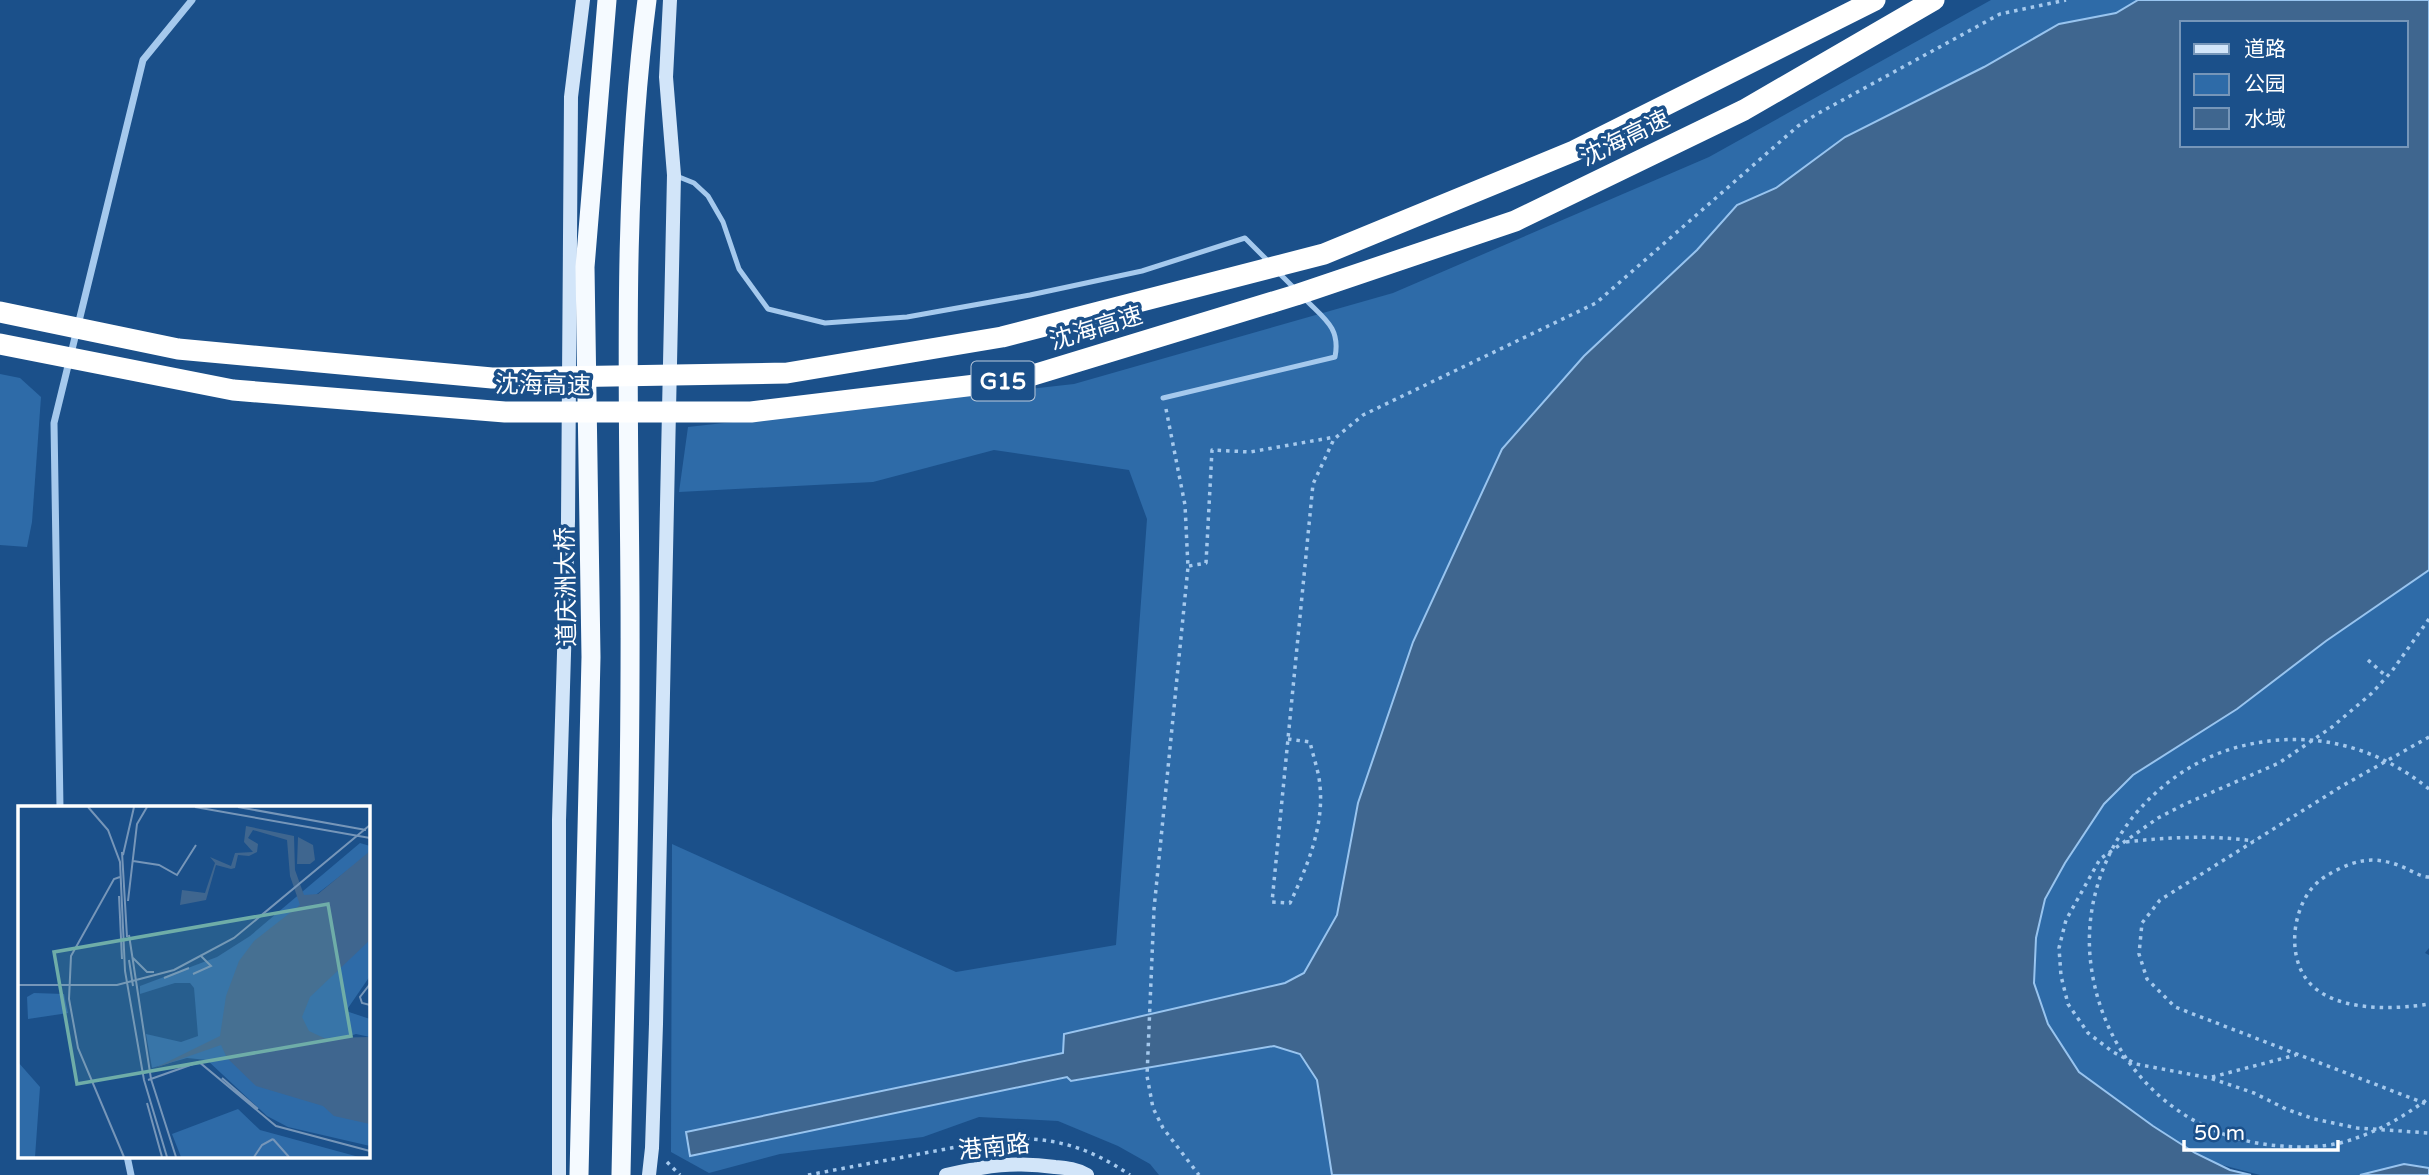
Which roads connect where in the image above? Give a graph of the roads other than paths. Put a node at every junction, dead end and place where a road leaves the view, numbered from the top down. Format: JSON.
{"nodes":[{"id":1,"x":192,"y":0,"type":"edge"},
{"id":2,"x":583,"y":0,"type":"edge"},
{"id":3,"x":607,"y":0,"type":"edge"},
{"id":4,"x":647,"y":0,"type":"edge"},
{"id":5,"x":670,"y":0,"type":"edge"},
{"id":6,"x":1875,"y":0,"type":"edge"},
{"id":7,"x":1934,"y":0,"type":"edge"},
{"id":8,"x":674,"y":175,"type":"junction"},
{"id":9,"x":0,"y":312,"type":"edge"},
{"id":10,"x":0,"y":344,"type":"edge"},
{"id":11,"x":1163,"y":398,"type":"road end"},
{"id":12,"x":60,"y":806,"type":"edge"},
{"id":13,"x":559,"y":1175,"type":"edge"},
{"id":14,"x":579,"y":1175,"type":"edge"},
{"id":15,"x":621,"y":1175,"type":"edge"},
{"id":16,"x":649,"y":1175,"type":"edge"},
{"id":17,"x":946,"y":1175,"type":"edge"},
{"id":18,"x":1087,"y":1175,"type":"edge"}],
"edges":[{"from":1,"to":12,"type":"street"},
{"from":2,"to":13,"type":"main road"},
{"from":3,"to":14,"type":"highway","name":"道庆洲大桥","bridge":true},
{"from":4,"to":15,"type":"highway","bridge":true},
{"from":5,"to":8,"type":"main road"},
{"from":6,"to":9,"type":"highway","name":"沈海高速","number":"G15","bridge":true},
{"from":7,"to":10,"type":"highway","name":"沈海高速","number":"G15","bridge":true},
{"from":8,"to":11,"type":"lane"},
{"from":8,"to":16,"type":"main road"},
{"from":17,"to":18,"type":"main road","name":"港南路"}]}
